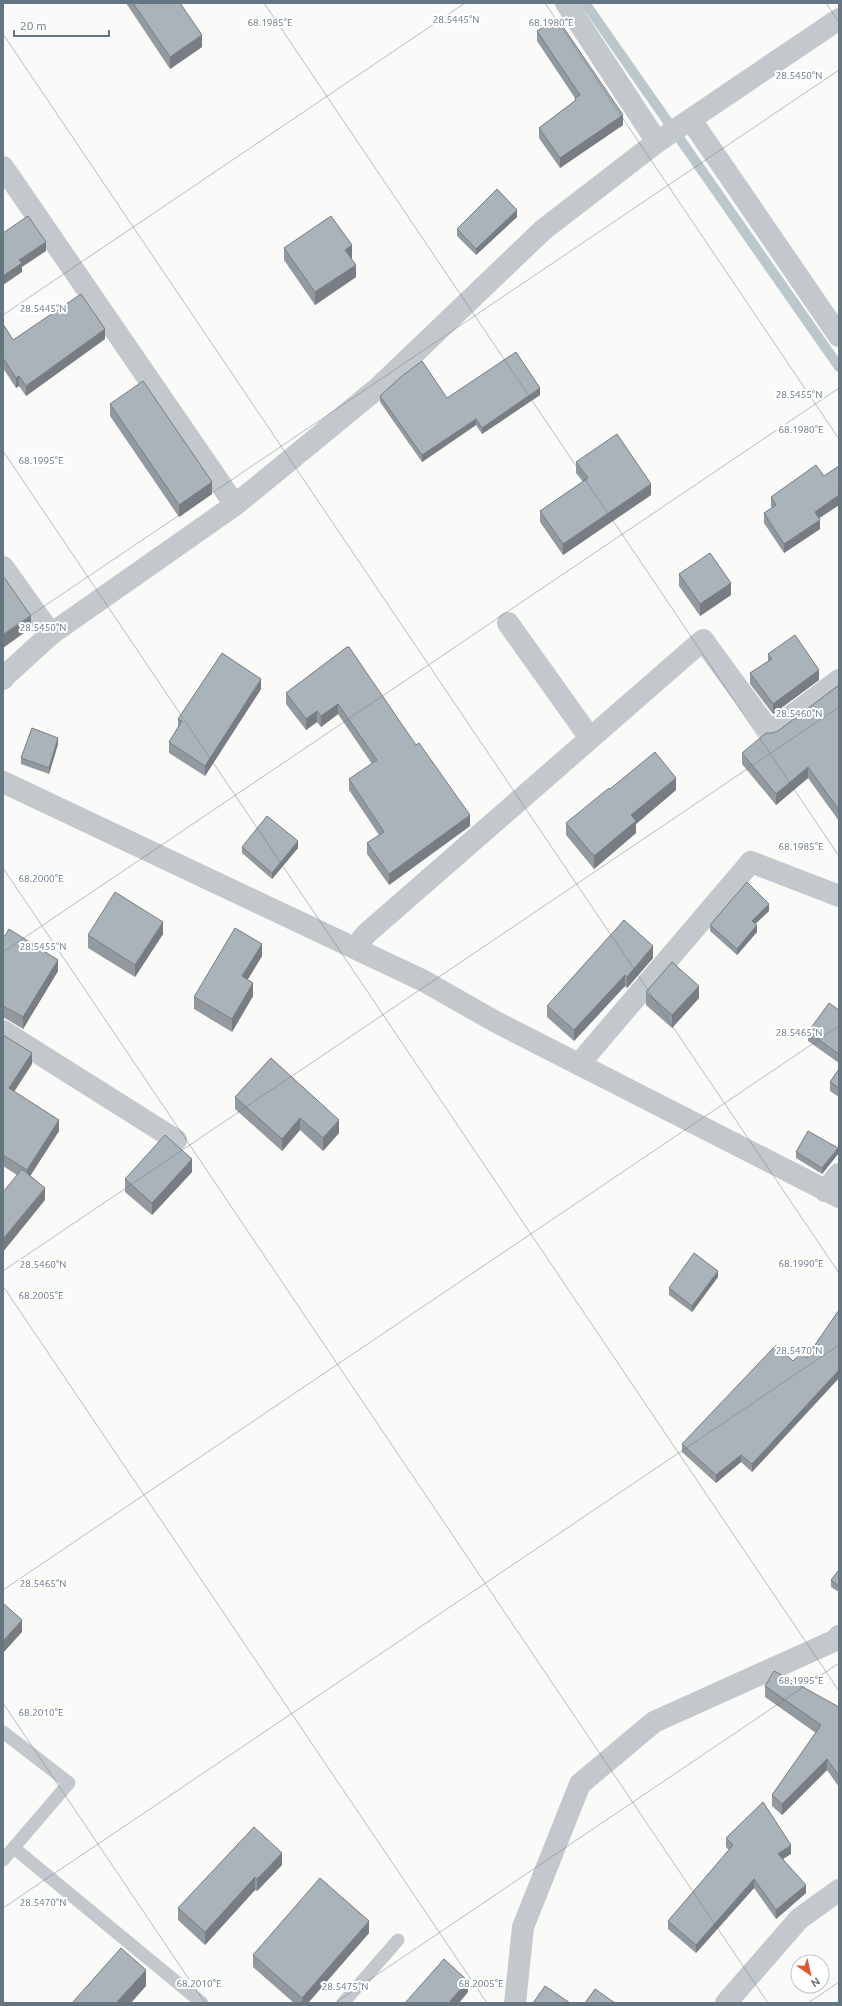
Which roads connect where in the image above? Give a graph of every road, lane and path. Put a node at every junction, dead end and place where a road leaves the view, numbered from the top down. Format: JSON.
{"nodes":[{"id":1,"x":566,"y":3,"type":"edge"},
{"id":2,"x":839,"y":19,"type":"edge"},
{"id":3,"x":690,"y":120,"type":"junction"},
{"id":4,"x":657,"y":142,"type":"junction"},
{"id":5,"x":3,"y":167,"type":"edge"},
{"id":6,"x":839,"y":336,"type":"edge"},
{"id":7,"x":235,"y":505,"type":"junction"},
{"id":8,"x":3,"y":567,"type":"edge"},
{"id":9,"x":508,"y":623,"type":"dead end"},
{"id":10,"x":52,"y":634,"type":"junction"},
{"id":11,"x":3,"y":679,"type":"edge"},
{"id":12,"x":839,"y":680,"type":"edge"},
{"id":13,"x":590,"y":738,"type":"junction"},
{"id":14,"x":3,"y":782,"type":"edge"},
{"id":15,"x":839,"y":896,"type":"edge"},
{"id":16,"x":355,"y":948,"type":"junction"},
{"id":17,"x":3,"y":1031,"type":"edge"},
{"id":18,"x":579,"y":1064,"type":"junction"},
{"id":19,"x":176,"y":1140,"type":"dead end"},
{"id":20,"x":834,"y":1187,"type":"edge"},
{"id":21,"x":839,"y":1636,"type":"edge"},
{"id":22,"x":3,"y":1732,"type":"edge"},
{"id":23,"x":14,"y":1848,"type":"junction"},
{"id":24,"x":3,"y":1860,"type":"edge"},
{"id":25,"x":839,"y":1890,"type":"edge"},
{"id":26,"x":398,"y":1940,"type":"dead end"},
{"id":27,"x":202,"y":2003,"type":"edge"},
{"id":28,"x":343,"y":2003,"type":"edge"},
{"id":29,"x":515,"y":2003,"type":"edge"},
{"id":30,"x":726,"y":2003,"type":"edge"}],
"edges":[{"from":1,"to":4,"type":"street"},
{"from":2,"to":3,"type":"street"},
{"from":3,"to":4,"type":"street"},
{"from":3,"to":6,"type":"street"},
{"from":4,"to":7,"type":"street"},
{"from":5,"to":7,"type":"street"},
{"from":7,"to":10,"type":"street"},
{"from":8,"to":10,"type":"street"},
{"from":9,"to":13,"type":"street"},
{"from":10,"to":11,"type":"street"},
{"from":12,"to":13,"type":"street"},
{"from":13,"to":16,"type":"street"},
{"from":14,"to":16,"type":"street"},
{"from":15,"to":18,"type":"street"},
{"from":16,"to":18,"type":"street"},
{"from":17,"to":19,"type":"street"},
{"from":18,"to":20,"type":"street"},
{"from":21,"to":29,"type":"street"},
{"from":22,"to":23,"type":"lane"},
{"from":23,"to":24,"type":"lane"},
{"from":23,"to":27,"type":"lane"},
{"from":25,"to":30,"type":"street"},
{"from":26,"to":28,"type":"lane"}]}
